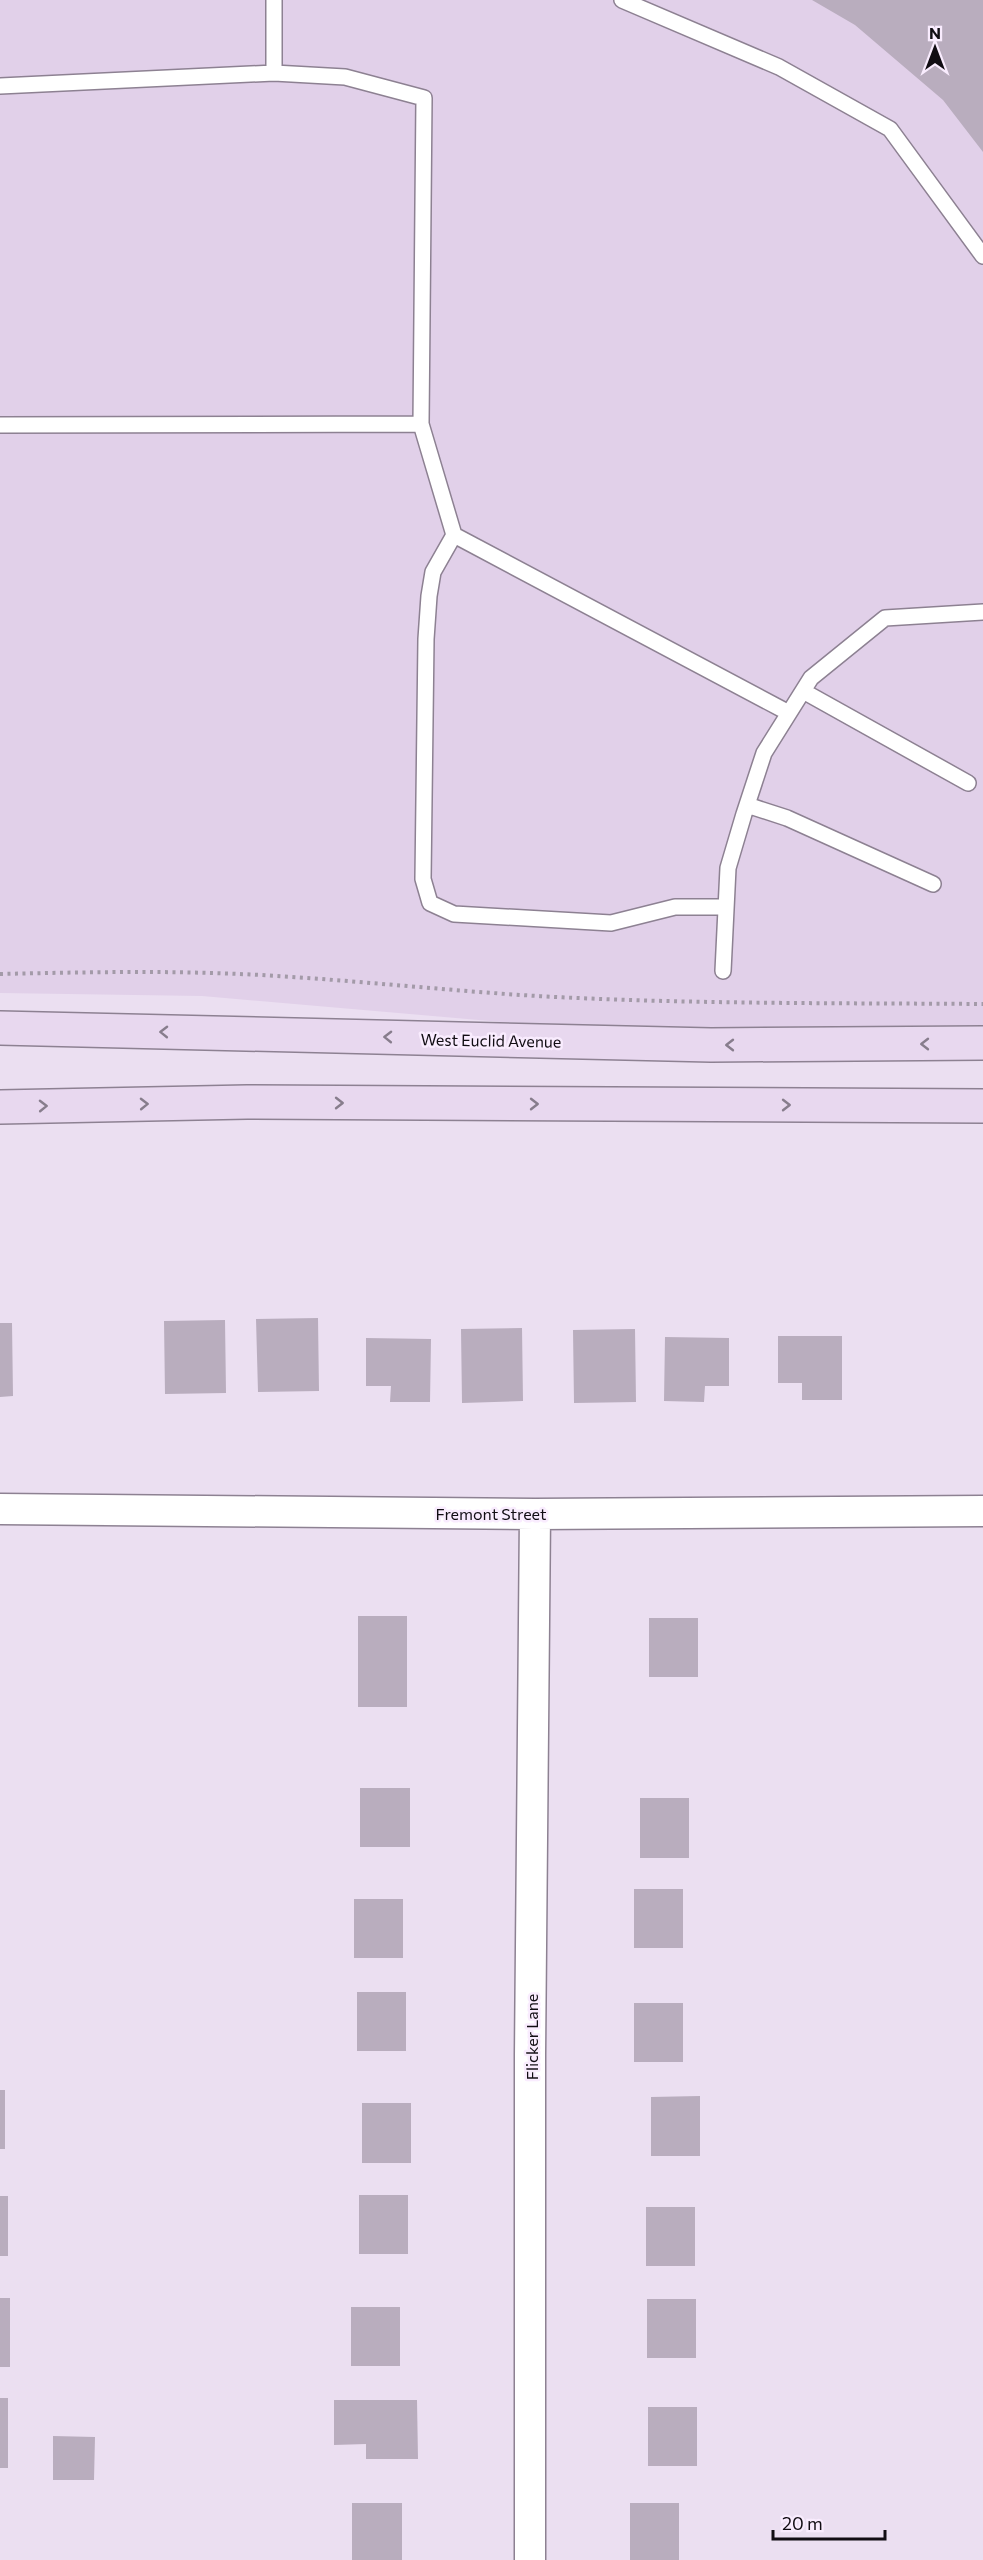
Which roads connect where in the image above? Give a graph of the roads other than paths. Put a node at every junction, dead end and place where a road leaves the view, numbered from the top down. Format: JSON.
{"nodes":[{"id":1,"x":274,"y":0,"type":"edge"},
{"id":2,"x":622,"y":0,"type":"edge"},
{"id":3,"x":274,"y":73,"type":"junction"},
{"id":4,"x":0,"y":86,"type":"edge"},
{"id":5,"x":983,"y":256,"type":"edge"},
{"id":6,"x":421,"y":424,"type":"junction"},
{"id":7,"x":0,"y":425,"type":"edge"},
{"id":8,"x":454,"y":535,"type":"junction"},
{"id":9,"x":983,"y":612,"type":"edge"},
{"id":10,"x":803,"y":691,"type":"junction"},
{"id":11,"x":789,"y":713,"type":"junction"},
{"id":12,"x":968,"y":783,"type":"dead end"},
{"id":13,"x":747,"y":805,"type":"junction"},
{"id":14,"x":933,"y":884,"type":"dead end"},
{"id":15,"x":725,"y":907,"type":"junction"},
{"id":16,"x":723,"y":971,"type":"dead end"},
{"id":17,"x":0,"y":1028,"type":"edge"},
{"id":18,"x":983,"y":1043,"type":"edge"},
{"id":19,"x":983,"y":1106,"type":"edge"},
{"id":20,"x":0,"y":1107,"type":"edge"},
{"id":21,"x":0,"y":1509,"type":"edge"},
{"id":22,"x":983,"y":1511,"type":"edge"},
{"id":23,"x":535,"y":1514,"type":"junction"},
{"id":24,"x":530,"y":2560,"type":"edge"}],
"edges":[{"from":1,"to":3,"type":"lane"},
{"from":2,"to":5,"type":"lane"},
{"from":3,"to":4,"type":"lane"},
{"from":3,"to":6,"type":"lane"},
{"from":6,"to":7,"type":"lane"},
{"from":6,"to":8,"type":"lane"},
{"from":8,"to":11,"type":"lane"},
{"from":8,"to":15,"type":"lane"},
{"from":9,"to":10,"type":"lane"},
{"from":10,"to":11,"type":"lane"},
{"from":10,"to":12,"type":"lane"},
{"from":11,"to":13,"type":"lane"},
{"from":13,"to":14,"type":"lane"},
{"from":13,"to":15,"type":"lane"},
{"from":15,"to":16,"type":"lane"},
{"from":18,"to":17,"type":"main road","name":"West Euclid Avenue","one_way":true},
{"from":20,"to":19,"type":"main road","one_way":true},
{"from":21,"to":23,"type":"street","name":"Fremont Street"},
{"from":22,"to":23,"type":"street","name":"Fremont Street"},
{"from":23,"to":24,"type":"street","name":"Flicker Lane"}]}
